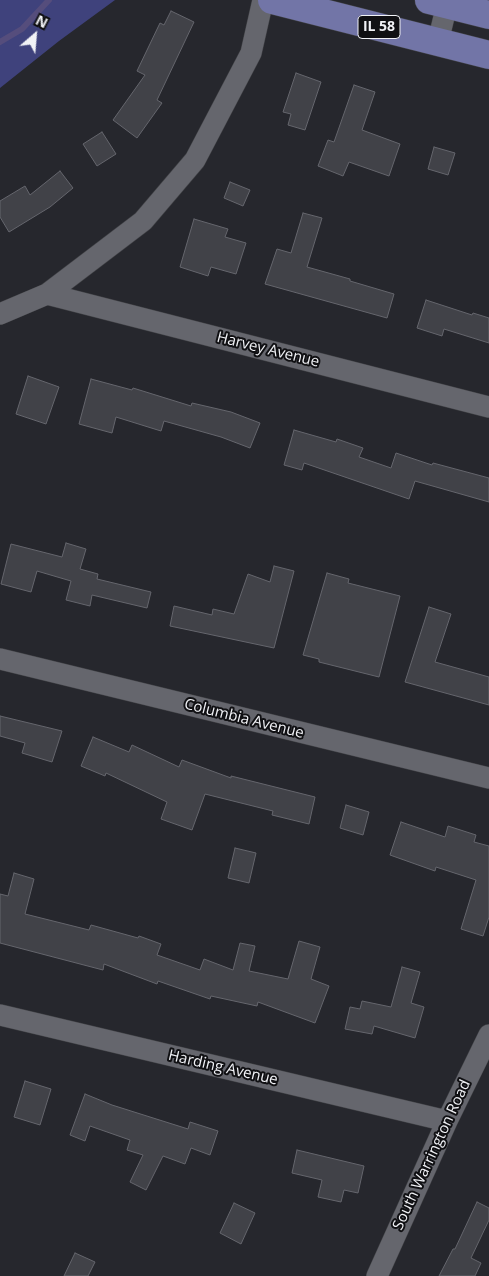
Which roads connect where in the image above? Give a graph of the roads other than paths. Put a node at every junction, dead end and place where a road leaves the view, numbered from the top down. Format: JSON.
{"nodes":[{"id":1,"x":263,"y":0,"type":"edge"},
{"id":2,"x":272,"y":0,"type":"edge"},
{"id":3,"x":441,"y":1,"type":"edge"},
{"id":4,"x":489,"y":15,"type":"edge"},
{"id":5,"x":438,"y":42,"type":"junction"},
{"id":6,"x":489,"y":54,"type":"edge"},
{"id":7,"x":47,"y":294,"type":"junction"},
{"id":8,"x":0,"y":314,"type":"edge"},
{"id":9,"x":489,"y":406,"type":"edge"},
{"id":10,"x":0,"y":659,"type":"edge"},
{"id":11,"x":489,"y":778,"type":"edge"},
{"id":12,"x":0,"y":1015,"type":"edge"},
{"id":13,"x":489,"y":1035,"type":"edge"},
{"id":14,"x":447,"y":1121,"type":"junction"},
{"id":15,"x":377,"y":1276,"type":"edge"}],
"edges":[{"from":1,"to":7,"type":"street"},
{"from":2,"to":5,"type":"main road","number":"IL 58"},
{"from":3,"to":4,"type":"main road"},
{"from":3,"to":5,"type":"street"},
{"from":5,"to":6,"type":"main road","number":"IL 58"},
{"from":7,"to":8,"type":"street"},
{"from":7,"to":9,"type":"street","name":"Harvey Avenue"},
{"from":10,"to":11,"type":"street","name":"Columbia Avenue"},
{"from":12,"to":14,"type":"street","name":"Harding Avenue"},
{"from":13,"to":14,"type":"street","name":"South Warrington Road"},
{"from":14,"to":15,"type":"street","name":"South Warrington Road"}]}
